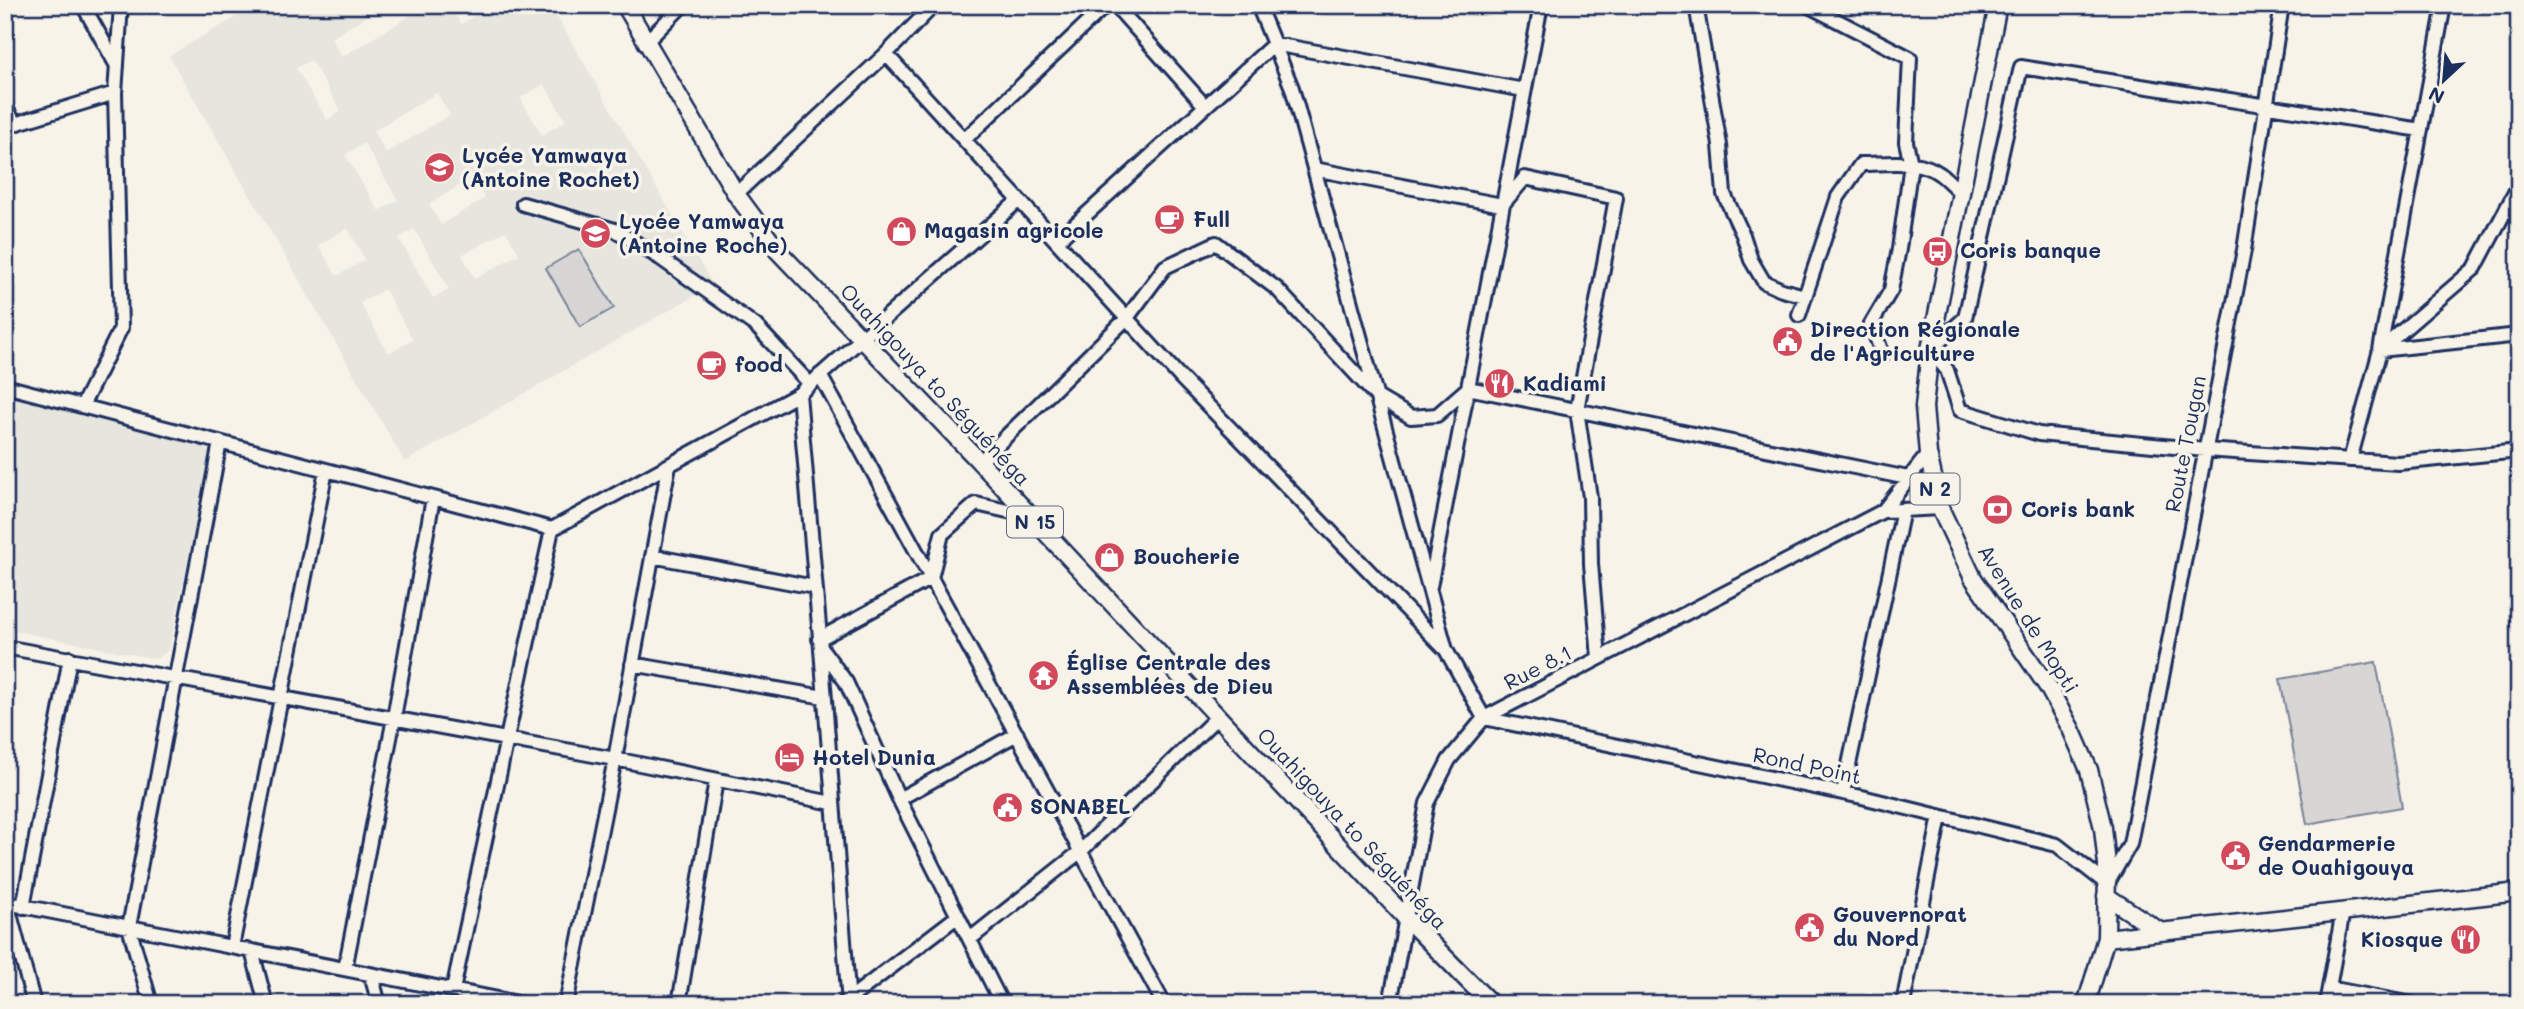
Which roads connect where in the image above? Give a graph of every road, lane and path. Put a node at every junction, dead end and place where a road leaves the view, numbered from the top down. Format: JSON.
{"nodes":[{"id":1,"x":83,"y":5,"type":"edge"},
{"id":2,"x":121,"y":5,"type":"edge"},
{"id":3,"x":625,"y":5,"type":"edge"},
{"id":4,"x":683,"y":5,"type":"edge"},
{"id":5,"x":934,"y":5,"type":"edge"},
{"id":6,"x":1106,"y":5,"type":"edge"},
{"id":7,"x":1115,"y":5,"type":"edge"},
{"id":8,"x":1258,"y":5,"type":"edge"},
{"id":9,"x":1541,"y":5,"type":"edge"},
{"id":10,"x":1696,"y":5,"type":"edge"},
{"id":11,"x":1807,"y":5,"type":"edge"},
{"id":12,"x":1998,"y":5,"type":"edge"},
{"id":13,"x":2281,"y":5,"type":"edge"},
{"id":14,"x":2444,"y":5,"type":"edge"},
{"id":15,"x":645,"y":43,"type":"junction"},
{"id":16,"x":1274,"y":44,"type":"junction"},
{"id":17,"x":886,"y":54,"type":"junction"},
{"id":18,"x":117,"y":66,"type":"junction"},
{"id":19,"x":1524,"y":90,"type":"junction"},
{"id":20,"x":115,"y":93,"type":"junction"},
{"id":21,"x":2268,"y":105,"type":"junction"},
{"id":22,"x":5,"y":106,"type":"edge"},
{"id":23,"x":1205,"y":106,"type":"junction"},
{"id":24,"x":10,"y":125,"type":"edge"},
{"id":25,"x":2421,"y":130,"type":"junction"},
{"id":26,"x":964,"y":140,"type":"junction"},
{"id":27,"x":1911,"y":164,"type":"junction"},
{"id":28,"x":1314,"y":169,"type":"junction"},
{"id":29,"x":2519,"y":185,"type":"edge"},
{"id":30,"x":1961,"y":193,"type":"junction"},
{"id":31,"x":736,"y":194,"type":"junction"},
{"id":32,"x":1019,"y":200,"type":"junction"},
{"id":33,"x":523,"y":204,"type":"dead end"},
{"id":34,"x":1502,"y":205,"type":"junction"},
{"id":35,"x":1057,"y":241,"type":"junction"},
{"id":36,"x":1805,"y":296,"type":"junction"},
{"id":37,"x":1799,"y":315,"type":"dead end"},
{"id":38,"x":1127,"y":318,"type":"junction"},
{"id":39,"x":2519,"y":335,"type":"edge"},
{"id":40,"x":863,"y":338,"type":"junction"},
{"id":41,"x":1930,"y":350,"type":"junction"},
{"id":42,"x":2381,"y":350,"type":"junction"},
{"id":43,"x":1883,"y":355,"type":"dead end"},
{"id":44,"x":820,"y":375,"type":"junction"},
{"id":45,"x":810,"y":384,"type":"junction"},
{"id":46,"x":5,"y":386,"type":"edge"},
{"id":47,"x":1468,"y":388,"type":"junction"},
{"id":48,"x":799,"y":394,"type":"junction"},
{"id":49,"x":1377,"y":397,"type":"junction"},
{"id":50,"x":82,"y":406,"type":"junction"},
{"id":51,"x":1577,"y":410,"type":"junction"},
{"id":52,"x":220,"y":442,"type":"junction"},
{"id":53,"x":2204,"y":450,"type":"junction"},
{"id":54,"x":2519,"y":451,"type":"edge"},
{"id":55,"x":1928,"y":454,"type":"junction"},
{"id":56,"x":2350,"y":460,"type":"junction"},
{"id":57,"x":980,"y":462,"type":"junction"},
{"id":58,"x":669,"y":465,"type":"junction"},
{"id":59,"x":326,"y":470,"type":"junction"},
{"id":60,"x":1908,"y":478,"type":"junction"},
{"id":61,"x":433,"y":498,"type":"junction"},
{"id":62,"x":1940,"y":508,"type":"junction"},
{"id":63,"x":1903,"y":510,"type":"junction"},
{"id":64,"x":1882,"y":511,"type":"junction"},
{"id":65,"x":1030,"y":516,"type":"junction"},
{"id":66,"x":552,"y":529,"type":"junction"},
{"id":67,"x":652,"y":556,"type":"junction"},
{"id":68,"x":931,"y":578,"type":"junction"},
{"id":69,"x":814,"y":587,"type":"junction"},
{"id":70,"x":1429,"y":590,"type":"junction"},
{"id":71,"x":820,"y":644,"type":"junction"},
{"id":72,"x":5,"y":647,"type":"edge"},
{"id":73,"x":1446,"y":650,"type":"junction"},
{"id":74,"x":70,"y":658,"type":"junction"},
{"id":75,"x":1599,"y":658,"type":"junction"},
{"id":76,"x":632,"y":664,"type":"junction"},
{"id":77,"x":174,"y":678,"type":"junction"},
{"id":78,"x":282,"y":697,"type":"junction"},
{"id":79,"x":824,"y":697,"type":"junction"},
{"id":80,"x":1217,"y":717,"type":"junction"},
{"id":81,"x":394,"y":718,"type":"junction"},
{"id":82,"x":1484,"y":718,"type":"junction"},
{"id":83,"x":1017,"y":734,"type":"junction"},
{"id":84,"x":507,"y":739,"type":"junction"},
{"id":85,"x":615,"y":759,"type":"junction"},
{"id":86,"x":716,"y":780,"type":"junction"},
{"id":87,"x":1843,"y":793,"type":"junction"},
{"id":88,"x":899,"y":799,"type":"junction"},
{"id":89,"x":832,"y":803,"type":"junction"},
{"id":90,"x":1940,"y":816,"type":"junction"},
{"id":91,"x":1081,"y":851,"type":"junction"},
{"id":92,"x":2107,"y":890,"type":"junction"},
{"id":93,"x":2519,"y":892,"type":"edge"},
{"id":94,"x":6,"y":901,"type":"edge"},
{"id":95,"x":23,"y":907,"type":"junction"},
{"id":96,"x":2343,"y":911,"type":"junction"},
{"id":97,"x":958,"y":916,"type":"junction"},
{"id":98,"x":1406,"y":918,"type":"junction"},
{"id":99,"x":130,"y":927,"type":"junction"},
{"id":100,"x":2158,"y":930,"type":"junction"},
{"id":101,"x":2106,"y":937,"type":"junction"},
{"id":102,"x":970,"y":939,"type":"junction"},
{"id":103,"x":232,"y":947,"type":"junction"},
{"id":104,"x":252,"y":951,"type":"junction"},
{"id":105,"x":345,"y":970,"type":"junction"},
{"id":106,"x":371,"y":975,"type":"junction"},
{"id":107,"x":2329,"y":988,"type":"junction"},
{"id":108,"x":453,"y":990,"type":"junction"},
{"id":109,"x":847,"y":1003,"type":"edge"},
{"id":110,"x":34,"y":1004,"type":"edge"},
{"id":111,"x":151,"y":1004,"type":"edge"},
{"id":112,"x":266,"y":1004,"type":"edge"},
{"id":113,"x":379,"y":1004,"type":"edge"},
{"id":114,"x":523,"y":1004,"type":"edge"},
{"id":115,"x":566,"y":1004,"type":"edge"},
{"id":116,"x":679,"y":1004,"type":"edge"},
{"id":117,"x":1002,"y":1004,"type":"edge"},
{"id":118,"x":1164,"y":1004,"type":"edge"},
{"id":119,"x":1390,"y":1004,"type":"edge"},
{"id":120,"x":1491,"y":1004,"type":"edge"},
{"id":121,"x":1903,"y":1004,"type":"edge"},
{"id":122,"x":2086,"y":1004,"type":"edge"},
{"id":123,"x":2326,"y":1004,"type":"edge"},
{"id":124,"x":2412,"y":1004,"type":"edge"}],
"edges":[{"from":1,"to":18,"type":"street"},
{"from":2,"to":18,"type":"street"},
{"from":3,"to":15,"type":"main road","name":"Ouahigouya to Séguénéga","number":"N 15"},
{"from":4,"to":15,"type":"street"},
{"from":5,"to":17,"type":"street"},
{"from":6,"to":26,"type":"street"},
{"from":7,"to":23,"type":"street"},
{"from":8,"to":16,"type":"street"},
{"from":9,"to":19,"type":"street"},
{"from":10,"to":36,"type":"street"},
{"from":11,"to":27,"type":"street"},
{"from":12,"to":30,"type":"main road","name":"Avenue de Mopti","number":"N 2"},
{"from":13,"to":21,"type":"street","name":"Route Tougan"},
{"from":14,"to":25,"type":"street"},
{"from":15,"to":31,"type":"main road","name":"Ouahigouya to Séguénéga","number":"N 15"},
{"from":16,"to":19,"type":"street"},
{"from":16,"to":23,"type":"street"},
{"from":16,"to":28,"type":"street"},
{"from":17,"to":26,"type":"street"},
{"from":17,"to":31,"type":"street"},
{"from":18,"to":20,"type":"street"},
{"from":19,"to":34,"type":"street"},
{"from":20,"to":24,"type":"street"},
{"from":20,"to":50,"type":"street"},
{"from":21,"to":25,"type":"street"},
{"from":21,"to":41,"type":"street"},
{"from":21,"to":53,"type":"street","name":"Route Tougan"},
{"from":22,"to":24,"type":"street"},
{"from":23,"to":35,"type":"street"},
{"from":25,"to":42,"type":"street"},
{"from":26,"to":32,"type":"street"},
{"from":27,"to":30,"type":"street"},
{"from":27,"to":36,"type":"street"},
{"from":27,"to":43,"type":"street"},
{"from":28,"to":34,"type":"street"},
{"from":28,"to":49,"type":"street"},
{"from":29,"to":42,"type":"street"},
{"from":30,"to":41,"type":"main road","name":"Avenue de Mopti","number":"N 2"},
{"from":31,"to":40,"type":"main road","name":"Ouahigouya to Séguénéga","number":"N 15"},
{"from":32,"to":35,"type":"street"},
{"from":32,"to":40,"type":"street"},
{"from":33,"to":45,"type":"street"},
{"from":34,"to":47,"type":"street"},
{"from":34,"to":51,"type":"street"},
{"from":35,"to":38,"type":"street"},
{"from":36,"to":37,"type":"street"},
{"from":38,"to":49,"type":"street"},
{"from":38,"to":57,"type":"street"},
{"from":38,"to":73,"type":"street"},
{"from":39,"to":42,"type":"street"},
{"from":40,"to":44,"type":"street"},
{"from":40,"to":57,"type":"main road","name":"Ouahigouya to Séguénéga","number":"N 15"},
{"from":41,"to":53,"type":"street"},
{"from":41,"to":55,"type":"main road","name":"Avenue de Mopti","number":"N 2"},
{"from":42,"to":56,"type":"street"},
{"from":44,"to":45,"type":"street"},
{"from":44,"to":68,"type":"street"},
{"from":45,"to":48,"type":"street"},
{"from":46,"to":50,"type":"street"},
{"from":47,"to":49,"type":"street"},
{"from":47,"to":51,"type":"street"},
{"from":47,"to":70,"type":"street"},
{"from":48,"to":58,"type":"street"},
{"from":48,"to":69,"type":"street"},
{"from":49,"to":70,"type":"street"},
{"from":50,"to":52,"type":"street"},
{"from":51,"to":60,"type":"street"},
{"from":51,"to":75,"type":"street"},
{"from":52,"to":59,"type":"street"},
{"from":52,"to":77,"type":"street"},
{"from":53,"to":56,"type":"street"},
{"from":53,"to":92,"type":"street","name":"Route Tougan"},
{"from":54,"to":56,"type":"street"},
{"from":55,"to":60,"type":"street","name":"Rue 8.1"},
{"from":55,"to":62,"type":"main road","name":"Avenue de Mopti","number":"N 2"},
{"from":57,"to":65,"type":"main road","name":"Ouahigouya to Séguénéga","number":"N 15"},
{"from":58,"to":66,"type":"street"},
{"from":58,"to":67,"type":"street"},
{"from":59,"to":61,"type":"street"},
{"from":59,"to":78,"type":"street"},
{"from":60,"to":64,"type":"street","name":"Rue 8.1"},
{"from":61,"to":66,"type":"street"},
{"from":61,"to":81,"type":"street"},
{"from":62,"to":63,"type":"street","name":"Rue 8.1"},
{"from":62,"to":92,"type":"main road","name":"Avenue de Mopti","number":"N 2"},
{"from":63,"to":64,"type":"street","name":"Rue 8.1"},
{"from":63,"to":87,"type":"street"},
{"from":64,"to":75,"type":"street","name":"Rue 8.1"},
{"from":65,"to":68,"type":"street"},
{"from":65,"to":80,"type":"main road","name":"Ouahigouya to Séguénéga","number":"N 15"},
{"from":66,"to":84,"type":"street"},
{"from":67,"to":69,"type":"street"},
{"from":67,"to":76,"type":"street"},
{"from":68,"to":71,"type":"street"},
{"from":68,"to":83,"type":"street"},
{"from":69,"to":71,"type":"street"},
{"from":70,"to":73,"type":"street"},
{"from":71,"to":79,"type":"street"},
{"from":71,"to":88,"type":"street"},
{"from":72,"to":74,"type":"street"},
{"from":73,"to":82,"type":"street"},
{"from":74,"to":77,"type":"street"},
{"from":74,"to":95,"type":"street"},
{"from":75,"to":82,"type":"street","name":"Rue 8.1"},
{"from":76,"to":79,"type":"street"},
{"from":76,"to":85,"type":"street"},
{"from":77,"to":78,"type":"street"},
{"from":77,"to":99,"type":"street"},
{"from":78,"to":81,"type":"street"},
{"from":78,"to":103,"type":"street"},
{"from":79,"to":89,"type":"street"},
{"from":80,"to":91,"type":"street"},
{"from":80,"to":98,"type":"main road","name":"Ouahigouya to Séguénéga","number":"N 15"},
{"from":81,"to":84,"type":"street"},
{"from":81,"to":105,"type":"street"},
{"from":82,"to":87,"type":"street","name":"Rond Point"},
{"from":82,"to":98,"type":"street","name":"Rue 8.1"},
{"from":83,"to":88,"type":"street"},
{"from":83,"to":91,"type":"street"},
{"from":84,"to":85,"type":"street"},
{"from":84,"to":108,"type":"street"},
{"from":85,"to":86,"type":"street"},
{"from":85,"to":115,"type":"street"},
{"from":86,"to":89,"type":"street"},
{"from":86,"to":116,"type":"street"},
{"from":87,"to":90,"type":"street","name":"Rond Point"},
{"from":88,"to":97,"type":"street"},
{"from":89,"to":109,"type":"street"},
{"from":90,"to":92,"type":"street","name":"Rond Point"},
{"from":90,"to":121,"type":"street"},
{"from":91,"to":102,"type":"street"},
{"from":91,"to":118,"type":"street"},
{"from":92,"to":100,"type":"main road"},
{"from":92,"to":101,"type":"main road","name":"Avenue de Mopti","number":"N 2"},
{"from":93,"to":96,"type":"main road"},
{"from":94,"to":95,"type":"street"},
{"from":94,"to":110,"type":"street"},
{"from":95,"to":99,"type":"street"},
{"from":96,"to":100,"type":"main road"},
{"from":96,"to":107,"type":"street"},
{"from":97,"to":102,"type":"street"},
{"from":97,"to":109,"type":"street"},
{"from":98,"to":119,"type":"street","name":"Rue 8.1"},
{"from":98,"to":120,"type":"main road","name":"Ouahigouya to Séguénéga","number":"N 15"},
{"from":99,"to":103,"type":"street"},
{"from":99,"to":111,"type":"street"},
{"from":100,"to":101,"type":"main road"},
{"from":101,"to":122,"type":"main road","name":"Avenue de Mopti","number":"N 2"},
{"from":102,"to":117,"type":"street"},
{"from":103,"to":104,"type":"street"},
{"from":104,"to":105,"type":"street"},
{"from":104,"to":112,"type":"street"},
{"from":105,"to":106,"type":"street"},
{"from":106,"to":108,"type":"street"},
{"from":106,"to":113,"type":"street"},
{"from":107,"to":123,"type":"street"},
{"from":107,"to":124,"type":"street"},
{"from":108,"to":114,"type":"street"}]}
